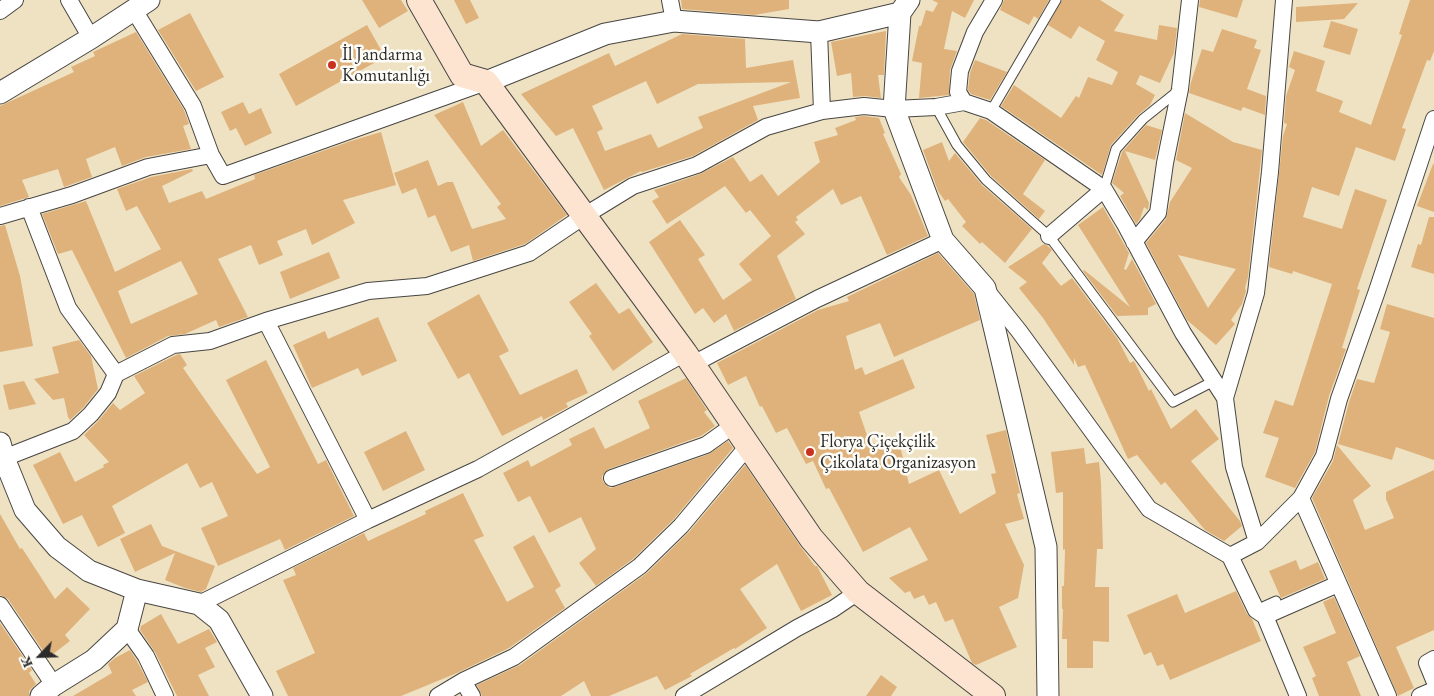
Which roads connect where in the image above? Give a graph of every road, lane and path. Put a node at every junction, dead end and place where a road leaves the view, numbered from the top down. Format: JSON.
{"nodes":[{"id":1,"x":15,"y":0,"type":"edge"},
{"id":2,"x":69,"y":0,"type":"edge"},
{"id":3,"x":419,"y":0,"type":"edge"},
{"id":4,"x":670,"y":0,"type":"edge"},
{"id":5,"x":994,"y":0,"type":"edge"},
{"id":6,"x":1056,"y":0,"type":"edge"},
{"id":7,"x":1190,"y":0,"type":"edge"},
{"id":8,"x":1284,"y":0,"type":"edge"},
{"id":9,"x":142,"y":5,"type":"edge"},
{"id":10,"x":904,"y":6,"type":"edge"},
{"id":11,"x":0,"y":11,"type":"edge"},
{"id":12,"x":674,"y":21,"type":"junction"},
{"id":13,"x":819,"y":32,"type":"junction"},
{"id":14,"x":91,"y":38,"type":"junction"},
{"id":15,"x":486,"y":82,"type":"junction"},
{"id":16,"x":1180,"y":89,"type":"junction"},
{"id":17,"x":0,"y":93,"type":"edge"},
{"id":18,"x":964,"y":102,"type":"junction"},
{"id":19,"x":936,"y":108,"type":"junction"},
{"id":20,"x":894,"y":109,"type":"junction"},
{"id":21,"x":822,"y":111,"type":"junction"},
{"id":22,"x":991,"y":111,"type":"junction"},
{"id":23,"x":1434,"y":119,"type":"edge"},
{"id":24,"x":211,"y":155,"type":"junction"},
{"id":25,"x":1104,"y":190,"type":"junction"},
{"id":26,"x":29,"y":207,"type":"junction"},
{"id":27,"x":0,"y":216,"type":"edge"},
{"id":28,"x":584,"y":216,"type":"junction"},
{"id":29,"x":1049,"y":236,"type":"junction"},
{"id":30,"x":943,"y":240,"type":"junction"},
{"id":31,"x":1134,"y":242,"type":"junction"},
{"id":32,"x":985,"y":288,"type":"junction"},
{"id":33,"x":266,"y":321,"type":"junction"},
{"id":34,"x":689,"y":359,"type":"junction"},
{"id":35,"x":116,"y":374,"type":"junction"},
{"id":36,"x":1214,"y":382,"type":"junction"},
{"id":37,"x":1225,"y":398,"type":"junction"},
{"id":38,"x":734,"y":426,"type":"junction"},
{"id":39,"x":748,"y":446,"type":"junction"},
{"id":40,"x":2,"y":450,"type":"edge"},
{"id":41,"x":612,"y":478,"type":"dead end"},
{"id":42,"x":1301,"y":498,"type":"junction"},
{"id":43,"x":368,"y":520,"type":"junction"},
{"id":44,"x":1257,"y":542,"type":"junction"},
{"id":45,"x":1230,"y":556,"type":"junction"},
{"id":46,"x":1338,"y":584,"type":"junction"},
{"id":47,"x":136,"y":590,"type":"junction"},
{"id":48,"x":858,"y":592,"type":"junction"},
{"id":49,"x":1276,"y":600,"type":"dead end"},
{"id":50,"x":199,"y":604,"type":"junction"},
{"id":51,"x":0,"y":605,"type":"edge"},
{"id":52,"x":1260,"y":613,"type":"junction"},
{"id":53,"x":127,"y":629,"type":"junction"},
{"id":54,"x":1434,"y":659,"type":"edge"},
{"id":55,"x":1434,"y":680,"type":"edge"},
{"id":56,"x":463,"y":681,"type":"junction"},
{"id":57,"x":48,"y":690,"type":"edge"},
{"id":58,"x":1434,"y":690,"type":"edge"},
{"id":59,"x":165,"y":696,"type":"edge"},
{"id":60,"x":262,"y":696,"type":"edge"},
{"id":61,"x":438,"y":696,"type":"edge"},
{"id":62,"x":472,"y":696,"type":"edge"},
{"id":63,"x":684,"y":696,"type":"edge"},
{"id":64,"x":993,"y":696,"type":"edge"},
{"id":65,"x":1048,"y":696,"type":"edge"},
{"id":66,"x":1298,"y":696,"type":"edge"},
{"id":67,"x":1388,"y":696,"type":"edge"},
{"id":68,"x":1420,"y":696,"type":"edge"}],
"edges":[{"from":1,"to":11,"type":"street"},
{"from":2,"to":14,"type":"street"},
{"from":3,"to":15,"type":"main road"},
{"from":4,"to":12,"type":"street"},
{"from":5,"to":18,"type":"street"},
{"from":6,"to":22,"type":"lane"},
{"from":7,"to":16,"type":"street"},
{"from":8,"to":37,"type":"street"},
{"from":9,"to":14,"type":"street"},
{"from":9,"to":24,"type":"street"},
{"from":10,"to":13,"type":"street"},
{"from":10,"to":20,"type":"street"},
{"from":12,"to":13,"type":"street"},
{"from":12,"to":15,"type":"street"},
{"from":13,"to":21,"type":"street"},
{"from":14,"to":17,"type":"street"},
{"from":15,"to":24,"type":"street"},
{"from":15,"to":28,"type":"main road"},
{"from":16,"to":25,"type":"lane"},
{"from":16,"to":31,"type":"street"},
{"from":18,"to":19,"type":"street"},
{"from":18,"to":22,"type":"street"},
{"from":19,"to":20,"type":"street"},
{"from":19,"to":29,"type":"lane"},
{"from":20,"to":21,"type":"street"},
{"from":20,"to":30,"type":"street"},
{"from":21,"to":28,"type":"street"},
{"from":22,"to":25,"type":"street"},
{"from":23,"to":42,"type":"street"},
{"from":24,"to":26,"type":"street"},
{"from":25,"to":29,"type":"street"},
{"from":25,"to":31,"type":"street"},
{"from":26,"to":27,"type":"street"},
{"from":26,"to":35,"type":"street"},
{"from":28,"to":33,"type":"street"},
{"from":28,"to":34,"type":"main road"},
{"from":29,"to":36,"type":"lane"},
{"from":30,"to":32,"type":"street"},
{"from":30,"to":34,"type":"street"},
{"from":31,"to":36,"type":"street"},
{"from":32,"to":45,"type":"street"},
{"from":32,"to":65,"type":"street"},
{"from":33,"to":35,"type":"street"},
{"from":33,"to":43,"type":"street"},
{"from":34,"to":38,"type":"main road"},
{"from":34,"to":43,"type":"street"},
{"from":35,"to":40,"type":"street"},
{"from":36,"to":37,"type":"street"},
{"from":37,"to":44,"type":"street"},
{"from":38,"to":39,"type":"main road"},
{"from":38,"to":41,"type":"street"},
{"from":39,"to":48,"type":"main road"},
{"from":39,"to":56,"type":"street"},
{"from":40,"to":47,"type":"street"},
{"from":42,"to":44,"type":"street"},
{"from":42,"to":46,"type":"street"},
{"from":43,"to":50,"type":"street"},
{"from":44,"to":45,"type":"street"},
{"from":45,"to":52,"type":"street"},
{"from":46,"to":52,"type":"street"},
{"from":46,"to":67,"type":"street"},
{"from":47,"to":50,"type":"street"},
{"from":47,"to":53,"type":"street"},
{"from":48,"to":63,"type":"street"},
{"from":48,"to":64,"type":"main road"},
{"from":49,"to":52,"type":"lane"},
{"from":50,"to":60,"type":"street"},
{"from":51,"to":57,"type":"street"},
{"from":52,"to":66,"type":"street"},
{"from":53,"to":57,"type":"street"},
{"from":53,"to":59,"type":"street"},
{"from":54,"to":55,"type":"street"},
{"from":56,"to":61,"type":"street"},
{"from":56,"to":62,"type":"street"},
{"from":58,"to":68,"type":"street"}]}
